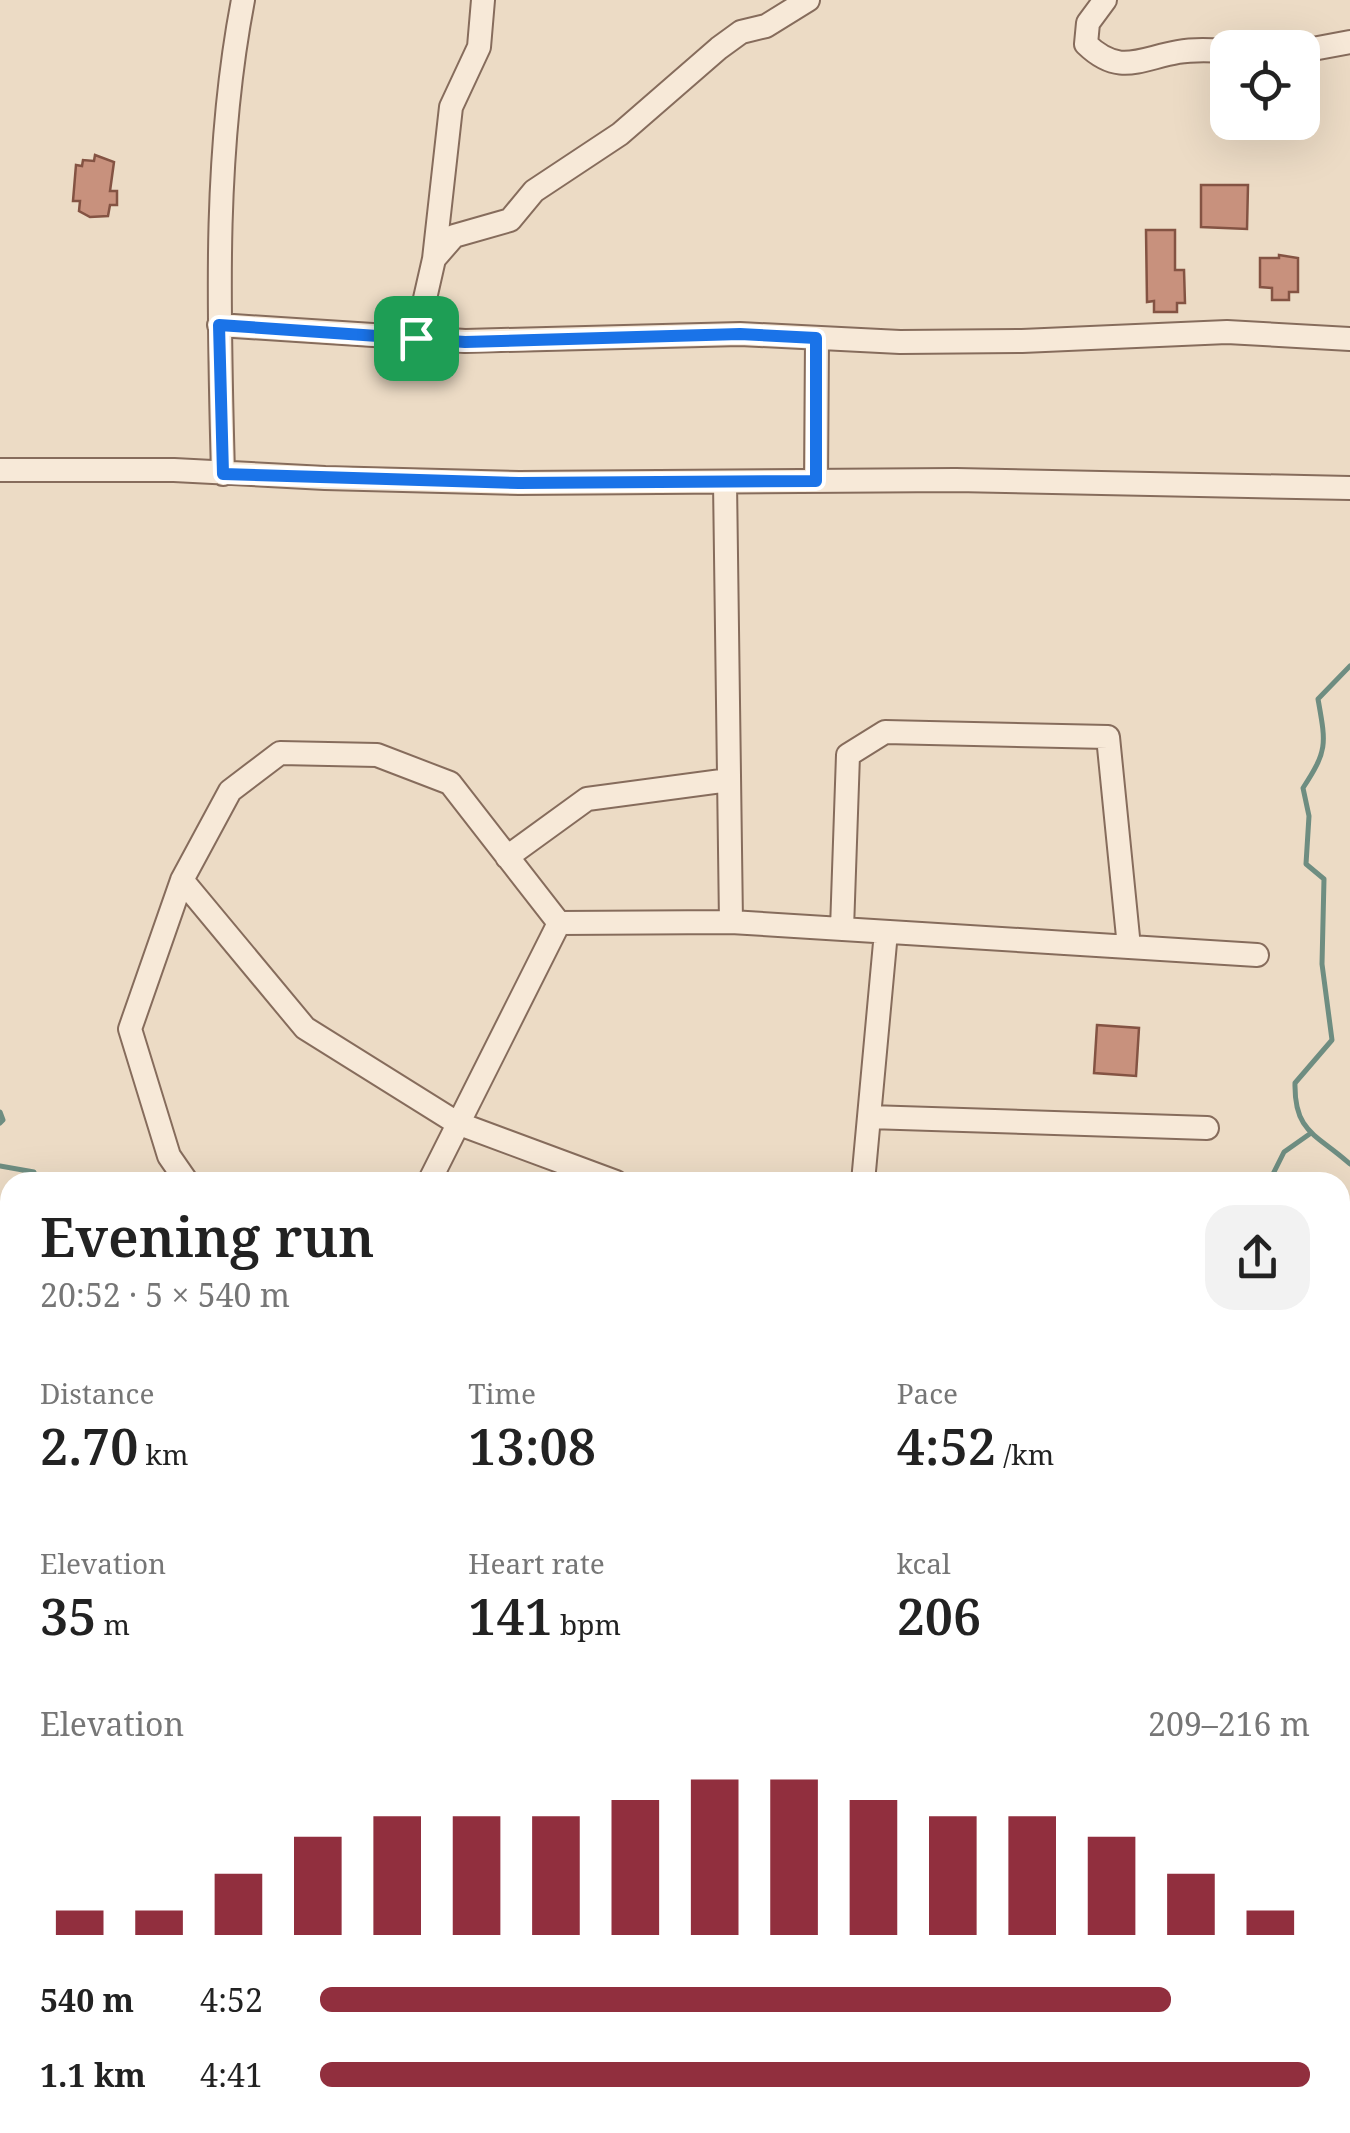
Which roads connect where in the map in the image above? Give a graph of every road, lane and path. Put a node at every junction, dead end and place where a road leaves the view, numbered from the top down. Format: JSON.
{"nodes":[{"id":1,"x":243,"y":0,"type":"edge"},
{"id":2,"x":483,"y":0,"type":"edge"},
{"id":3,"x":808,"y":0,"type":"edge"},
{"id":4,"x":1104,"y":0,"type":"edge"},
{"id":5,"x":1350,"y":42,"type":"edge"},
{"id":6,"x":1320,"y":48,"type":"edge"},
{"id":7,"x":1210,"y":52,"type":"edge"},
{"id":8,"x":434,"y":258,"type":"junction"},
{"id":9,"x":219,"y":325,"type":"junction"},
{"id":10,"x":416,"y":338,"type":"junction"},
{"id":11,"x":816,"y":338,"type":"junction"},
{"id":12,"x":1350,"y":339,"type":"edge"},
{"id":13,"x":0,"y":470,"type":"edge"},
{"id":14,"x":223,"y":474,"type":"junction"},
{"id":15,"x":816,"y":481,"type":"junction"},
{"id":16,"x":725,"y":482,"type":"junction"},
{"id":17,"x":1350,"y":488,"type":"edge"},
{"id":18,"x":729,"y":780,"type":"junction"},
{"id":19,"x":507,"y":857,"type":"junction"},
{"id":20,"x":182,"y":880,"type":"junction"},
{"id":21,"x":731,"y":922,"type":"junction"},
{"id":22,"x":558,"y":923,"type":"junction"},
{"id":23,"x":842,"y":929,"type":"junction"},
{"id":24,"x":886,"y":932,"type":"junction"},
{"id":25,"x":1128,"y":947,"type":"junction"},
{"id":26,"x":1257,"y":955,"type":"dead end"},
{"id":27,"x":869,"y":1117,"type":"junction"},
{"id":28,"x":457,"y":1123,"type":"junction"},
{"id":29,"x":1207,"y":1128,"type":"dead end"},
{"id":30,"x":179,"y":1172,"type":"edge"},
{"id":31,"x":434,"y":1172,"type":"edge"},
{"id":32,"x":589,"y":1172,"type":"edge"},
{"id":33,"x":864,"y":1172,"type":"edge"},
{"id":34,"x":1350,"y":1344,"type":"edge"},
{"id":35,"x":1350,"y":1428,"type":"edge"}],
"edges":[{"from":1,"to":9,"type":"street"},
{"from":2,"to":8,"type":"street"},
{"from":3,"to":8,"type":"street"},
{"from":4,"to":7,"type":"street"},
{"from":5,"to":6,"type":"street"},
{"from":8,"to":10,"type":"street"},
{"from":9,"to":10,"type":"street"},
{"from":9,"to":14,"type":"street"},
{"from":10,"to":11,"type":"street"},
{"from":11,"to":12,"type":"street"},
{"from":11,"to":15,"type":"street"},
{"from":13,"to":14,"type":"street"},
{"from":14,"to":16,"type":"street"},
{"from":15,"to":16,"type":"street"},
{"from":15,"to":17,"type":"street"},
{"from":16,"to":18,"type":"street"},
{"from":18,"to":19,"type":"street"},
{"from":18,"to":21,"type":"street"},
{"from":19,"to":20,"type":"street"},
{"from":19,"to":22,"type":"street"},
{"from":20,"to":28,"type":"street"},
{"from":20,"to":30,"type":"street"},
{"from":21,"to":22,"type":"street"},
{"from":21,"to":23,"type":"street"},
{"from":22,"to":28,"type":"street"},
{"from":23,"to":24,"type":"street"},
{"from":23,"to":25,"type":"street"},
{"from":24,"to":25,"type":"street"},
{"from":24,"to":27,"type":"street"},
{"from":25,"to":26,"type":"street"},
{"from":27,"to":29,"type":"street"},
{"from":27,"to":33,"type":"street"},
{"from":28,"to":31,"type":"street"},
{"from":28,"to":32,"type":"street"},
{"from":34,"to":35,"type":"street"}]}
